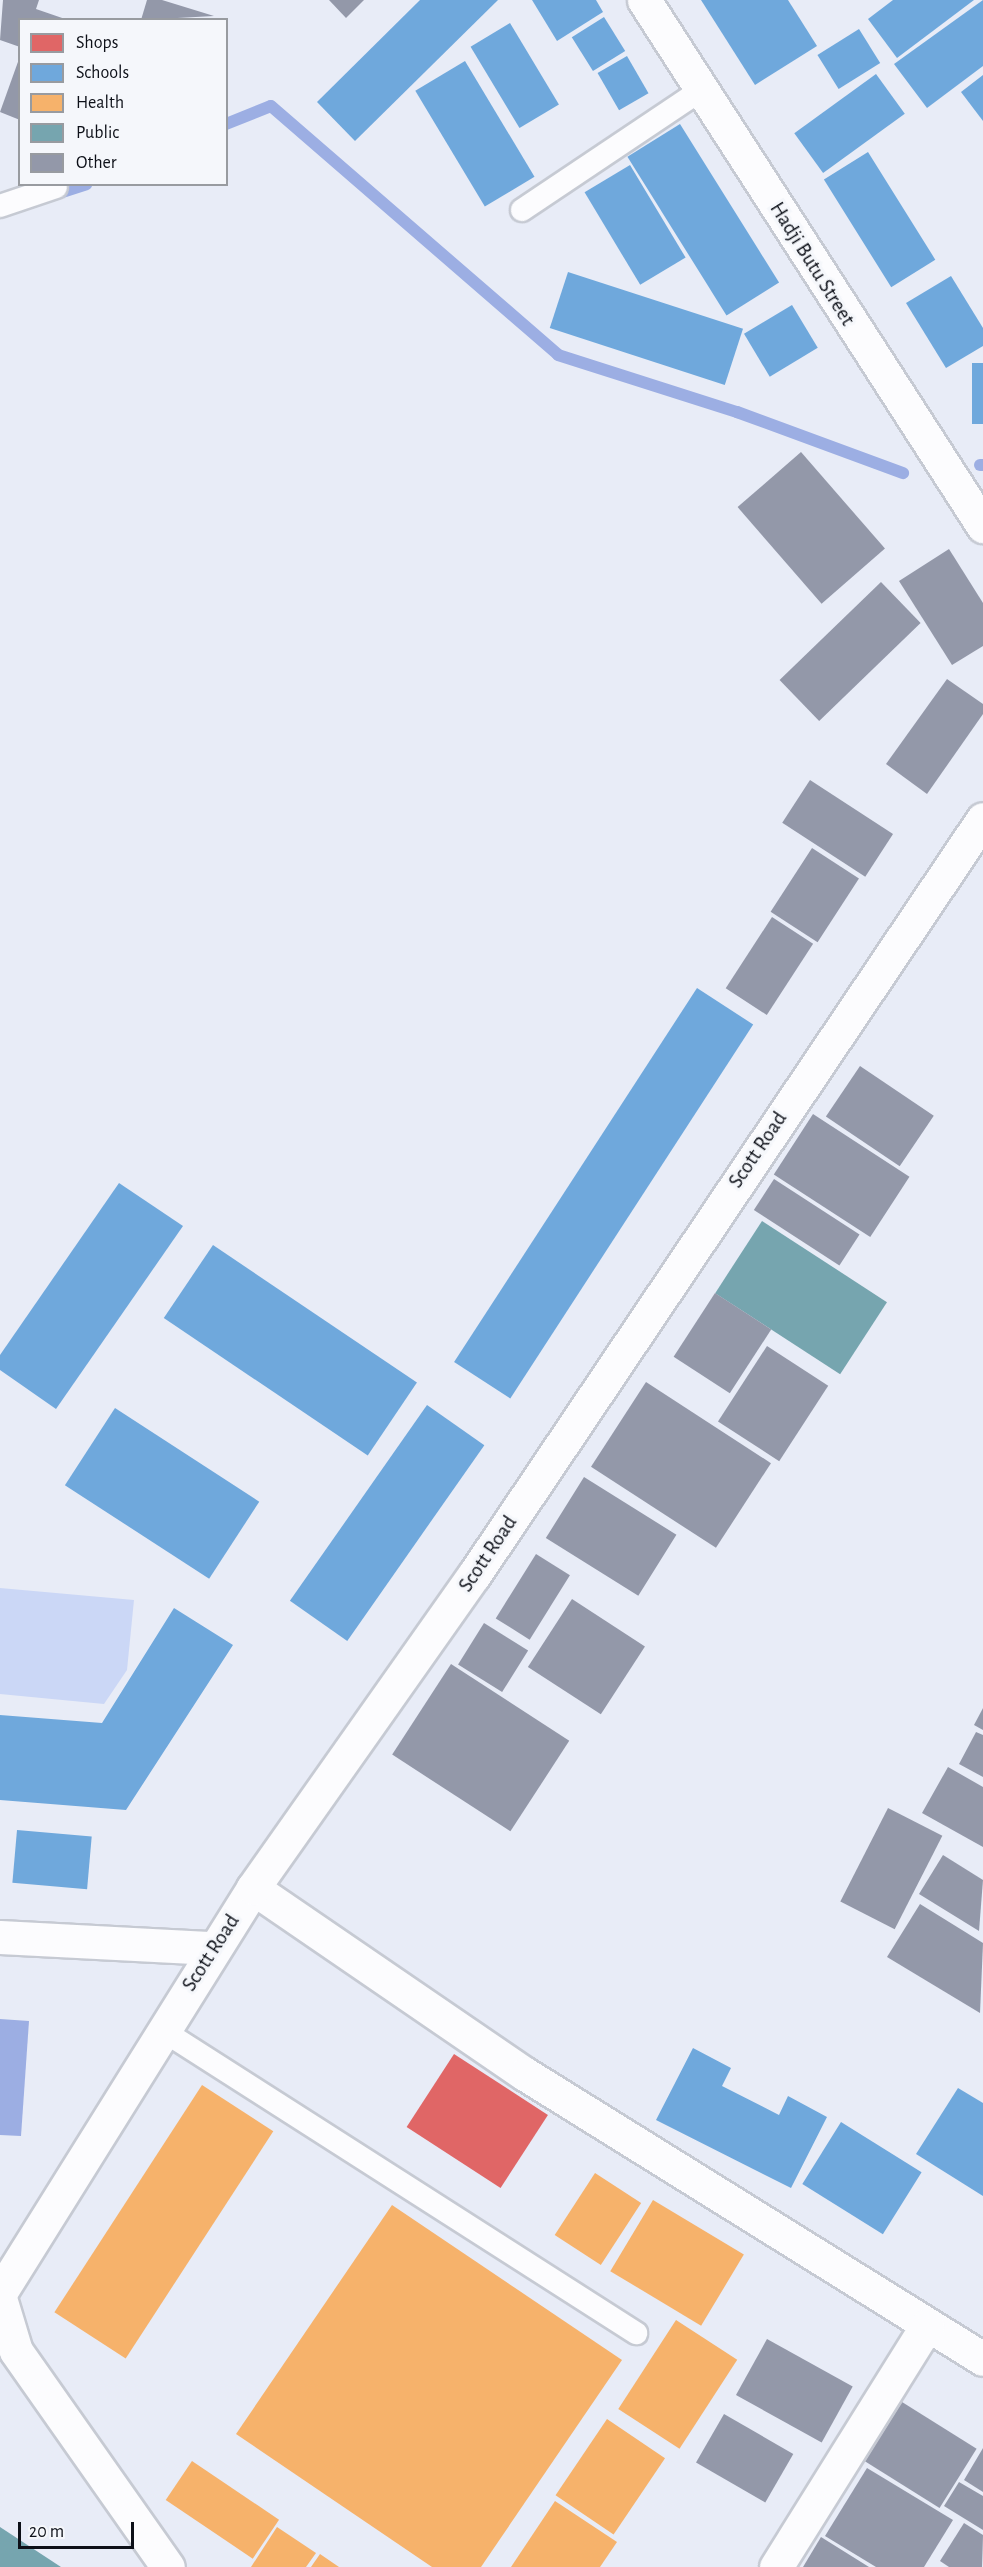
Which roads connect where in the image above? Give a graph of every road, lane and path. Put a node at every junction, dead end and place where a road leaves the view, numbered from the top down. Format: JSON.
{"nodes":[{"id":1,"x":644,"y":0,"type":"edge"},
{"id":2,"x":701,"y":90,"type":"junction"},
{"id":3,"x":56,"y":187,"type":"dead end"},
{"id":4,"x":0,"y":206,"type":"edge"},
{"id":5,"x":522,"y":210,"type":"dead end"},
{"id":6,"x":983,"y":526,"type":"edge"},
{"id":7,"x":983,"y":819,"type":"edge"},
{"id":8,"x":253,"y":1888,"type":"junction"},
{"id":9,"x":0,"y":1937,"type":"edge"},
{"id":10,"x":213,"y":1948,"type":"junction"},
{"id":11,"x":162,"y":2030,"type":"junction"},
{"id":12,"x":0,"y":2293,"type":"edge"},
{"id":13,"x":0,"y":2298,"type":"edge"},
{"id":14,"x":927,"y":2325,"type":"junction"},
{"id":15,"x":636,"y":2333,"type":"dead end"},
{"id":16,"x":983,"y":2359,"type":"edge"},
{"id":17,"x":168,"y":2567,"type":"edge"},
{"id":18,"x":776,"y":2567,"type":"edge"}],
"edges":[{"from":1,"to":2,"type":"street","name":"Hadji Butu Street"},
{"from":2,"to":5,"type":"lane"},
{"from":2,"to":6,"type":"street","name":"Hadji Butu Street"},
{"from":3,"to":4,"type":"lane"},
{"from":7,"to":8,"type":"street","name":"Scott Road"},
{"from":8,"to":10,"type":"street","name":"Scott Road"},
{"from":8,"to":14,"type":"street"},
{"from":9,"to":10,"type":"street"},
{"from":10,"to":11,"type":"street","name":"Scott Road"},
{"from":11,"to":12,"type":"street","name":"Scott Road"},
{"from":11,"to":15,"type":"lane"},
{"from":13,"to":17,"type":"street"},
{"from":14,"to":16,"type":"street"},
{"from":14,"to":18,"type":"street"}]}
